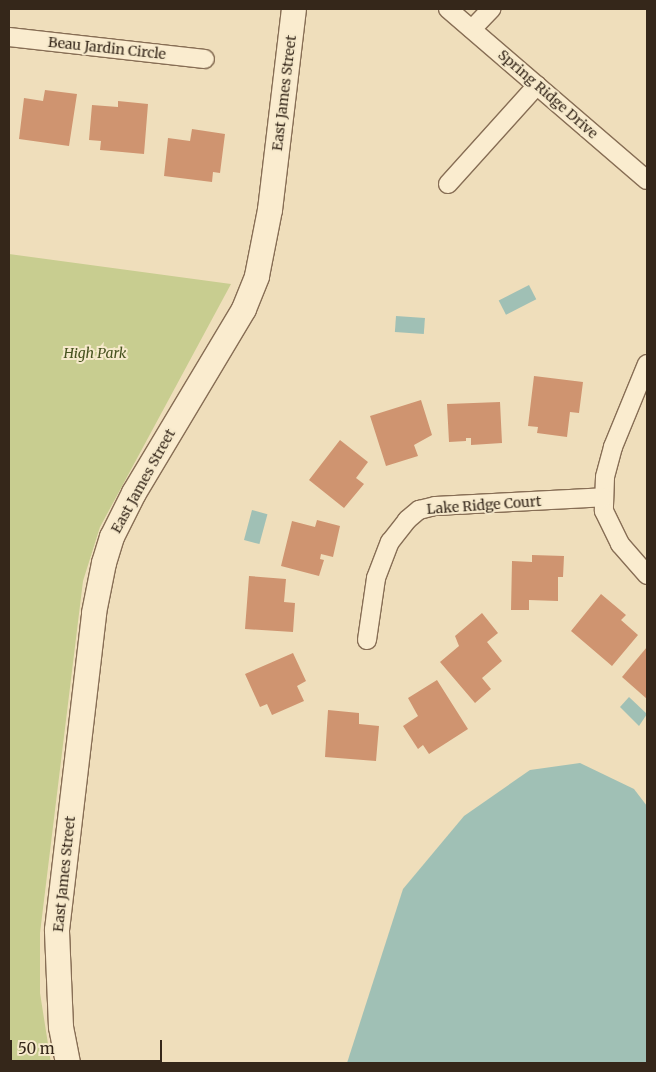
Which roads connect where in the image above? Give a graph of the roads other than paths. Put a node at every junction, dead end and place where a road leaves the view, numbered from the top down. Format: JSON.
{"nodes":[{"id":1,"x":294,"y":9,"type":"edge"},
{"id":2,"x":448,"y":9,"type":"edge"},
{"id":3,"x":491,"y":9,"type":"edge"},
{"id":4,"x":472,"y":28,"type":"junction"},
{"id":5,"x":9,"y":37,"type":"edge"},
{"id":6,"x":205,"y":59,"type":"dead end"},
{"id":7,"x":538,"y":85,"type":"junction"},
{"id":8,"x":647,"y":180,"type":"edge"},
{"id":9,"x":448,"y":184,"type":"dead end"},
{"id":10,"x":647,"y":364,"type":"edge"},
{"id":11,"x":604,"y":497,"type":"junction"},
{"id":12,"x":647,"y":574,"type":"edge"},
{"id":13,"x":367,"y":640,"type":"dead end"},
{"id":14,"x":68,"y":1063,"type":"edge"}],
"edges":[{"from":1,"to":14,"type":"street","name":"East James Street"},
{"from":2,"to":4,"type":"street","name":"Spring Ridge Drive"},
{"from":3,"to":4,"type":"street"},
{"from":4,"to":7,"type":"street","name":"Spring Ridge Drive"},
{"from":5,"to":6,"type":"street","name":"Beau Jardin Circle"},
{"from":7,"to":8,"type":"street","name":"Spring Ridge Drive"},
{"from":7,"to":9,"type":"street"},
{"from":10,"to":11,"type":"street"},
{"from":11,"to":12,"type":"street"},
{"from":11,"to":13,"type":"street","name":"Lake Ridge Court"}]}
